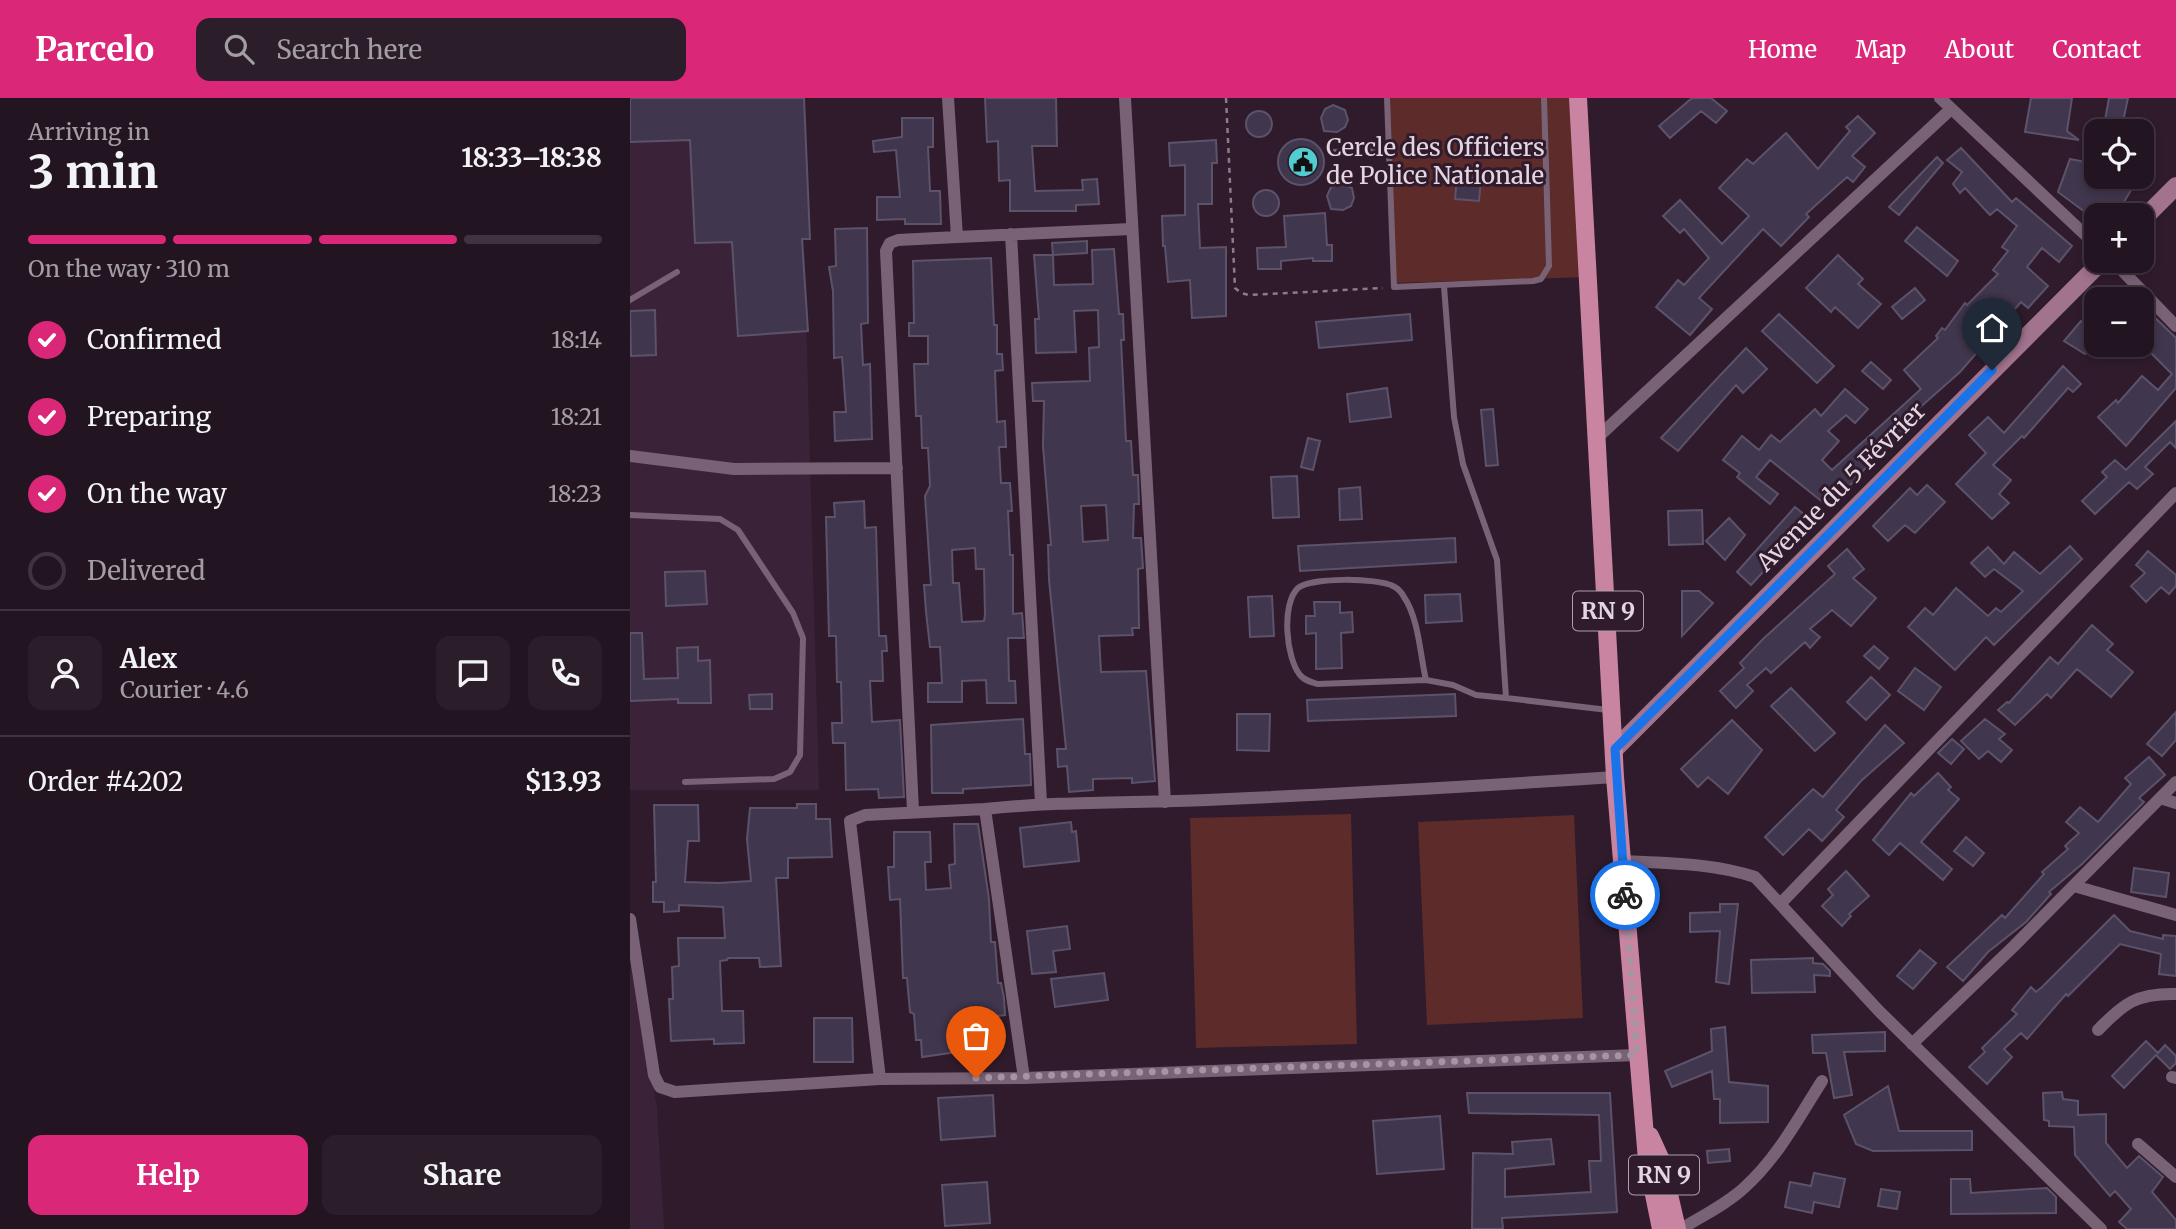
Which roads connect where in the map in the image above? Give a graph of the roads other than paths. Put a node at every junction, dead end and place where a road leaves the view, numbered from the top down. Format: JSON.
{"nodes":[{"id":1,"x":948,"y":98,"type":"edge"},
{"id":2,"x":1125,"y":98,"type":"edge"},
{"id":3,"x":1387,"y":98,"type":"edge"},
{"id":4,"x":1544,"y":98,"type":"edge"},
{"id":5,"x":1578,"y":98,"type":"edge"},
{"id":6,"x":1940,"y":98,"type":"edge"},
{"id":7,"x":1951,"y":109,"type":"junction"},
{"id":8,"x":1389,"y":150,"type":"junction"},
{"id":9,"x":1332,"y":152,"type":"dead end"},
{"id":10,"x":2176,"y":186,"type":"edge"},
{"id":11,"x":2154,"y":208,"type":"edge"},
{"id":12,"x":1132,"y":229,"type":"junction"},
{"id":13,"x":1012,"y":234,"type":"junction"},
{"id":14,"x":2084,"y":234,"type":"edge"},
{"id":15,"x":957,"y":237,"type":"junction"},
{"id":16,"x":677,"y":272,"type":"dead end"},
{"id":17,"x":2090,"y":273,"type":"edge"},
{"id":18,"x":2125,"y":273,"type":"edge"},
{"id":19,"x":1444,"y":286,"type":"junction"},
{"id":20,"x":630,"y":300,"type":"edge"},
{"id":21,"x":2176,"y":326,"type":"edge"},
{"id":22,"x":1598,"y":437,"type":"junction"},
{"id":23,"x":630,"y":456,"type":"edge"},
{"id":24,"x":897,"y":468,"type":"junction"},
{"id":25,"x":2176,"y":493,"type":"edge"},
{"id":26,"x":630,"y":515,"type":"edge"},
{"id":27,"x":1426,"y":680,"type":"junction"},
{"id":28,"x":1506,"y":698,"type":"junction"},
{"id":29,"x":1613,"y":710,"type":"junction"},
{"id":30,"x":1615,"y":749,"type":"junction"},
{"id":31,"x":1615,"y":777,"type":"junction"},
{"id":32,"x":685,"y":782,"type":"dead end"},
{"id":33,"x":2176,"y":782,"type":"edge"},
{"id":34,"x":2160,"y":799,"type":"junction"},
{"id":35,"x":1164,"y":802,"type":"junction"},
{"id":36,"x":1041,"y":803,"type":"junction"},
{"id":37,"x":2176,"y":803,"type":"edge"},
{"id":38,"x":985,"y":808,"type":"junction"},
{"id":39,"x":913,"y":811,"type":"junction"},
{"id":40,"x":1622,"y":861,"type":"junction"},
{"id":41,"x":2074,"y":886,"type":"junction"},
{"id":42,"x":1781,"y":904,"type":"junction"},
{"id":43,"x":2176,"y":915,"type":"edge"},
{"id":44,"x":630,"y":919,"type":"edge"},
{"id":45,"x":2176,"y":994,"type":"edge"},
{"id":46,"x":2098,"y":1030,"type":"dead end"},
{"id":47,"x":1912,"y":1044,"type":"junction"},
{"id":48,"x":1637,"y":1055,"type":"junction"},
{"id":49,"x":1024,"y":1078,"type":"junction"},
{"id":50,"x":880,"y":1079,"type":"junction"},
{"id":51,"x":1822,"y":1080,"type":"dead end"},
{"id":52,"x":1645,"y":1123,"type":"junction"},
{"id":53,"x":2138,"y":1144,"type":"dead end"},
{"id":54,"x":2176,"y":1177,"type":"edge"},
{"id":55,"x":1661,"y":1229,"type":"edge"},
{"id":56,"x":1679,"y":1229,"type":"edge"},
{"id":57,"x":2101,"y":1229,"type":"edge"}],
"edges":[{"from":1,"to":15,"type":"street"},
{"from":2,"to":12,"type":"street"},
{"from":3,"to":8,"type":"lane"},
{"from":4,"to":19,"type":"lane"},
{"from":5,"to":22,"type":"main road","number":"RN 9"},
{"from":6,"to":7,"type":"street"},
{"from":7,"to":14,"type":"street"},
{"from":7,"to":22,"type":"street"},
{"from":8,"to":9,"type":"lane"},
{"from":8,"to":19,"type":"lane"},
{"from":10,"to":11,"type":"street"},
{"from":12,"to":13,"type":"street"},
{"from":12,"to":35,"type":"street"},
{"from":13,"to":15,"type":"street"},
{"from":13,"to":36,"type":"street"},
{"from":15,"to":24,"type":"street"},
{"from":16,"to":20,"type":"lane"},
{"from":17,"to":30,"type":"street","name":"Avenue du 5 Février"},
{"from":18,"to":21,"type":"street"},
{"from":19,"to":28,"type":"lane"},
{"from":22,"to":29,"type":"main road","number":"RN 9"},
{"from":23,"to":24,"type":"street"},
{"from":24,"to":39,"type":"street"},
{"from":25,"to":42,"type":"street"},
{"from":26,"to":32,"type":"lane"},
{"from":27,"to":27,"type":"lane"},
{"from":27,"to":28,"type":"lane"},
{"from":28,"to":29,"type":"lane"},
{"from":29,"to":30,"type":"main road","number":"RN 9"},
{"from":30,"to":31,"type":"main road","number":"RN 9"},
{"from":31,"to":35,"type":"street"},
{"from":31,"to":40,"type":"main road","number":"RN 9"},
{"from":33,"to":34,"type":"street"},
{"from":34,"to":37,"type":"street"},
{"from":34,"to":41,"type":"street"},
{"from":35,"to":36,"type":"street"},
{"from":36,"to":38,"type":"street"},
{"from":38,"to":39,"type":"street"},
{"from":38,"to":49,"type":"street"},
{"from":39,"to":50,"type":"street"},
{"from":40,"to":42,"type":"street"},
{"from":40,"to":48,"type":"main road","number":"RN 9"},
{"from":41,"to":43,"type":"street"},
{"from":41,"to":47,"type":"street"},
{"from":42,"to":47,"type":"street"},
{"from":44,"to":50,"type":"street"},
{"from":45,"to":46,"type":"street"},
{"from":47,"to":57,"type":"street"},
{"from":48,"to":49,"type":"street"},
{"from":48,"to":52,"type":"main road","number":"RN 9"},
{"from":49,"to":50,"type":"street"},
{"from":51,"to":56,"type":"street"},
{"from":52,"to":55,"type":"main road","number":"RN 9"},
{"from":52,"to":56,"type":"main road","number":"RN 9"},
{"from":53,"to":54,"type":"street"}]}
